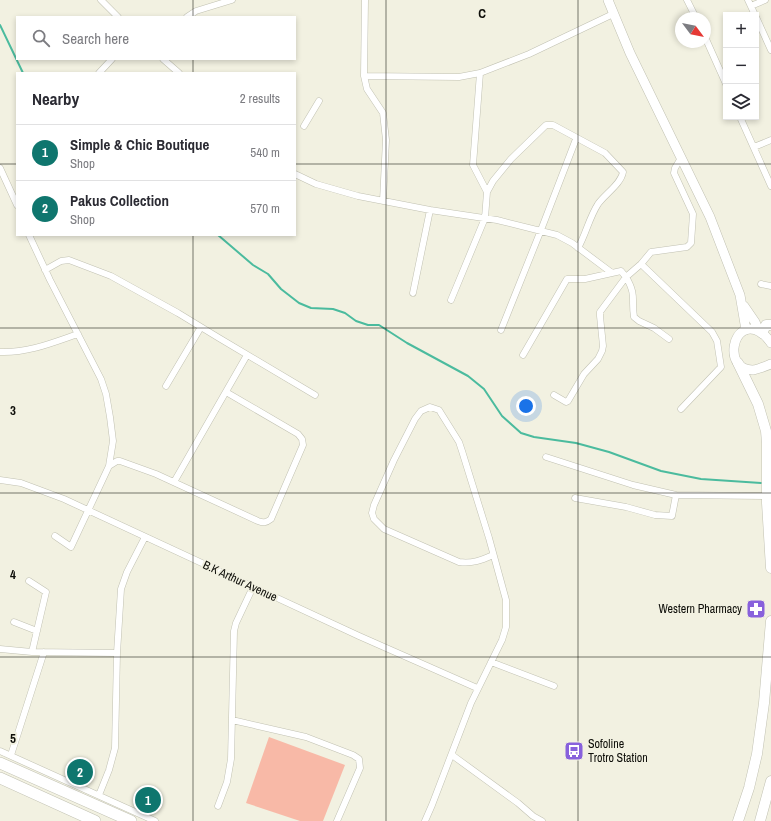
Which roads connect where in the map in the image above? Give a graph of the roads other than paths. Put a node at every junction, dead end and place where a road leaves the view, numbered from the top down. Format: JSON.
{"nodes":[{"id":1,"x":101,"y":0,"type":"edge"},
{"id":2,"x":232,"y":0,"type":"edge"},
{"id":3,"x":365,"y":0,"type":"edge"},
{"id":4,"x":608,"y":0,"type":"edge"},
{"id":5,"x":687,"y":0,"type":"edge"},
{"id":6,"x":748,"y":0,"type":"edge"},
{"id":7,"x":765,"y":0,"type":"edge"},
{"id":8,"x":751,"y":6,"type":"junction"},
{"id":9,"x":693,"y":12,"type":"edge"},
{"id":10,"x":754,"y":12,"type":"edge"},
{"id":11,"x":613,"y":14,"type":"junction"},
{"id":12,"x":117,"y":16,"type":"edge"},
{"id":13,"x":188,"y":16,"type":"edge"},
{"id":14,"x":759,"y":23,"type":"edge"},
{"id":15,"x":710,"y":48,"type":"edge"},
{"id":16,"x":771,"y":50,"type":"edge"},
{"id":17,"x":111,"y":60,"type":"edge"},
{"id":18,"x":164,"y":60,"type":"edge"},
{"id":19,"x":100,"y":72,"type":"edge"},
{"id":20,"x":178,"y":72,"type":"edge"},
{"id":21,"x":480,"y":73,"type":"junction"},
{"id":22,"x":364,"y":76,"type":"junction"},
{"id":23,"x":723,"y":77,"type":"edge"},
{"id":24,"x":319,"y":101,"type":"dead end"},
{"id":25,"x":741,"y":120,"type":"edge"},
{"id":26,"x":304,"y":126,"type":"dead end"},
{"id":27,"x":576,"y":138,"type":"junction"},
{"id":28,"x":771,"y":140,"type":"edge"},
{"id":29,"x":754,"y":147,"type":"junction"},
{"id":30,"x":681,"y":158,"type":"junction"},
{"id":31,"x":0,"y":168,"type":"edge"},
{"id":32,"x":296,"y":174,"type":"edge"},
{"id":33,"x":771,"y":186,"type":"edge"},
{"id":34,"x":488,"y":192,"type":"junction"},
{"id":35,"x":383,"y":201,"type":"junction"},
{"id":36,"x":16,"y":203,"type":"edge"},
{"id":37,"x":430,"y":210,"type":"junction"},
{"id":38,"x":485,"y":218,"type":"junction"},
{"id":39,"x":541,"y":230,"type":"junction"},
{"id":40,"x":29,"y":236,"type":"edge"},
{"id":41,"x":578,"y":248,"type":"junction"},
{"id":42,"x":641,"y":264,"type":"junction"},
{"id":43,"x":45,"y":270,"type":"junction"},
{"id":44,"x":612,"y":273,"type":"junction"},
{"id":45,"x":626,"y":278,"type":"junction"},
{"id":46,"x":761,"y":284,"type":"dead end"},
{"id":47,"x":771,"y":286,"type":"edge"},
{"id":48,"x":413,"y":293,"type":"dead end"},
{"id":49,"x":451,"y":300,"type":"dead end"},
{"id":50,"x":742,"y":303,"type":"junction"},
{"id":51,"x":771,"y":324,"type":"edge"},
{"id":52,"x":201,"y":327,"type":"junction"},
{"id":53,"x":501,"y":330,"type":"dead end"},
{"id":54,"x":746,"y":330,"type":"junction"},
{"id":55,"x":761,"y":332,"type":"junction"},
{"id":56,"x":78,"y":334,"type":"junction"},
{"id":57,"x":669,"y":339,"type":"dead end"},
{"id":58,"x":771,"y":343,"type":"edge"},
{"id":59,"x":0,"y":352,"type":"edge"},
{"id":60,"x":247,"y":354,"type":"junction"},
{"id":61,"x":523,"y":355,"type":"dead end"},
{"id":62,"x":738,"y":363,"type":"junction"},
{"id":63,"x":771,"y":364,"type":"edge"},
{"id":64,"x":166,"y":386,"type":"dead end"},
{"id":65,"x":226,"y":392,"type":"junction"},
{"id":66,"x":315,"y":394,"type":"dead end"},
{"id":67,"x":554,"y":395,"type":"dead end"},
{"id":68,"x":681,"y":409,"type":"dead end"},
{"id":69,"x":546,"y":457,"type":"dead end"},
{"id":70,"x":109,"y":466,"type":"junction"},
{"id":71,"x":0,"y":480,"type":"edge"},
{"id":72,"x":174,"y":482,"type":"junction"},
{"id":73,"x":676,"y":494,"type":"junction"},
{"id":74,"x":767,"y":496,"type":"junction"},
{"id":75,"x":575,"y":498,"type":"dead end"},
{"id":76,"x":88,"y":510,"type":"junction"},
{"id":77,"x":55,"y":536,"type":"dead end"},
{"id":78,"x":145,"y":537,"type":"junction"},
{"id":79,"x":493,"y":555,"type":"junction"},
{"id":80,"x":771,"y":568,"type":"edge"},
{"id":81,"x":29,"y":581,"type":"dead end"},
{"id":82,"x":253,"y":587,"type":"junction"},
{"id":83,"x":771,"y":621,"type":"edge"},
{"id":84,"x":14,"y":622,"type":"dead end"},
{"id":85,"x":37,"y":631,"type":"junction"},
{"id":86,"x":0,"y":650,"type":"edge"},
{"id":87,"x":32,"y":652,"type":"junction"},
{"id":88,"x":44,"y":652,"type":"junction"},
{"id":89,"x":117,"y":653,"type":"junction"},
{"id":90,"x":491,"y":662,"type":"junction"},
{"id":91,"x":554,"y":686,"type":"dead end"},
{"id":92,"x":478,"y":688,"type":"junction"},
{"id":93,"x":232,"y":720,"type":"junction"},
{"id":94,"x":0,"y":750,"type":"edge"},
{"id":95,"x":11,"y":755,"type":"junction"},
{"id":96,"x":452,"y":755,"type":"junction"},
{"id":97,"x":0,"y":763,"type":"edge"},
{"id":98,"x":0,"y":778,"type":"edge"},
{"id":99,"x":771,"y":781,"type":"edge"},
{"id":100,"x":99,"y":795,"type":"junction"},
{"id":101,"x":218,"y":806,"type":"dead end"},
{"id":102,"x":532,"y":819,"type":"edge"},
{"id":103,"x":95,"y":821,"type":"edge"},
{"id":104,"x":131,"y":821,"type":"edge"},
{"id":105,"x":155,"y":821,"type":"edge"},
{"id":106,"x":337,"y":821,"type":"edge"},
{"id":107,"x":425,"y":821,"type":"edge"},
{"id":108,"x":542,"y":821,"type":"edge"},
{"id":109,"x":738,"y":821,"type":"edge"},
{"id":110,"x":760,"y":821,"type":"edge"}],
"edges":[{"from":1,"to":12,"type":"street"},
{"from":2,"to":13,"type":"street"},
{"from":3,"to":22,"type":"street"},
{"from":4,"to":11,"type":"street"},
{"from":5,"to":9,"type":"street"},
{"from":6,"to":8,"type":"street"},
{"from":7,"to":8,"type":"street"},
{"from":8,"to":10,"type":"street"},
{"from":11,"to":21,"type":"street"},
{"from":11,"to":30,"type":"street"},
{"from":14,"to":16,"type":"street"},
{"from":15,"to":23,"type":"street"},
{"from":17,"to":19,"type":"street"},
{"from":18,"to":20,"type":"street"},
{"from":21,"to":22,"type":"street"},
{"from":21,"to":34,"type":"street"},
{"from":22,"to":35,"type":"street"},
{"from":24,"to":26,"type":"street"},
{"from":25,"to":29,"type":"street"},
{"from":27,"to":34,"type":"street"},
{"from":27,"to":39,"type":"street"},
{"from":27,"to":41,"type":"street"},
{"from":28,"to":29,"type":"street"},
{"from":29,"to":33,"type":"street"},
{"from":30,"to":42,"type":"street"},
{"from":30,"to":50,"type":"street"},
{"from":31,"to":36,"type":"street"},
{"from":32,"to":35,"type":"street"},
{"from":34,"to":38,"type":"street"},
{"from":35,"to":37,"type":"street"},
{"from":37,"to":38,"type":"street"},
{"from":37,"to":48,"type":"street"},
{"from":38,"to":39,"type":"street"},
{"from":38,"to":49,"type":"street"},
{"from":39,"to":41,"type":"street"},
{"from":39,"to":53,"type":"street"},
{"from":40,"to":43,"type":"street"},
{"from":41,"to":44,"type":"street"},
{"from":42,"to":45,"type":"street"},
{"from":42,"to":68,"type":"street"},
{"from":43,"to":52,"type":"street"},
{"from":43,"to":56,"type":"street"},
{"from":44,"to":45,"type":"street"},
{"from":44,"to":61,"type":"street"},
{"from":45,"to":57,"type":"street"},
{"from":45,"to":67,"type":"street"},
{"from":46,"to":47,"type":"street"},
{"from":50,"to":54,"type":"street"},
{"from":50,"to":55,"type":"street"},
{"from":51,"to":55,"type":"main road"},
{"from":52,"to":60,"type":"street"},
{"from":52,"to":64,"type":"street"},
{"from":54,"to":55,"type":"street"},
{"from":54,"to":62,"type":"street"},
{"from":55,"to":58,"type":"street"},
{"from":56,"to":59,"type":"street"},
{"from":56,"to":70,"type":"street"},
{"from":60,"to":65,"type":"street"},
{"from":60,"to":66,"type":"street"},
{"from":62,"to":63,"type":"street"},
{"from":62,"to":74,"type":"main road"},
{"from":65,"to":72,"type":"street"},
{"from":65,"to":72,"type":"street"},
{"from":69,"to":73,"type":"street"},
{"from":70,"to":72,"type":"street"},
{"from":70,"to":76,"type":"street"},
{"from":71,"to":76,"type":"street","name":"B.K Arthur Avenue"},
{"from":73,"to":74,"type":"street"},
{"from":73,"to":75,"type":"street"},
{"from":74,"to":80,"type":"main road"},
{"from":76,"to":77,"type":"street"},
{"from":76,"to":78,"type":"street","name":"B.K Arthur Avenue"},
{"from":78,"to":82,"type":"street","name":"B.K Arthur Avenue"},
{"from":78,"to":89,"type":"street"},
{"from":79,"to":79,"type":"street"},
{"from":79,"to":90,"type":"street"},
{"from":81,"to":85,"type":"street"},
{"from":82,"to":92,"type":"street","name":"B.K Arthur Avenue"},
{"from":82,"to":93,"type":"street"},
{"from":83,"to":109,"type":"main road"},
{"from":84,"to":85,"type":"street"},
{"from":85,"to":87,"type":"street"},
{"from":86,"to":87,"type":"street"},
{"from":87,"to":88,"type":"street"},
{"from":88,"to":89,"type":"street"},
{"from":88,"to":95,"type":"street"},
{"from":89,"to":100,"type":"street"},
{"from":90,"to":91,"type":"street"},
{"from":90,"to":92,"type":"street"},
{"from":92,"to":96,"type":"street"},
{"from":93,"to":101,"type":"street"},
{"from":93,"to":106,"type":"street"},
{"from":94,"to":95,"type":"street"},
{"from":95,"to":100,"type":"street"},
{"from":96,"to":102,"type":"street"},
{"from":96,"to":107,"type":"street"},
{"from":97,"to":104,"type":"highway"},
{"from":98,"to":103,"type":"highway"},
{"from":99,"to":110,"type":"main road"},
{"from":100,"to":105,"type":"street"},
{"from":102,"to":108,"type":"street"}]}
